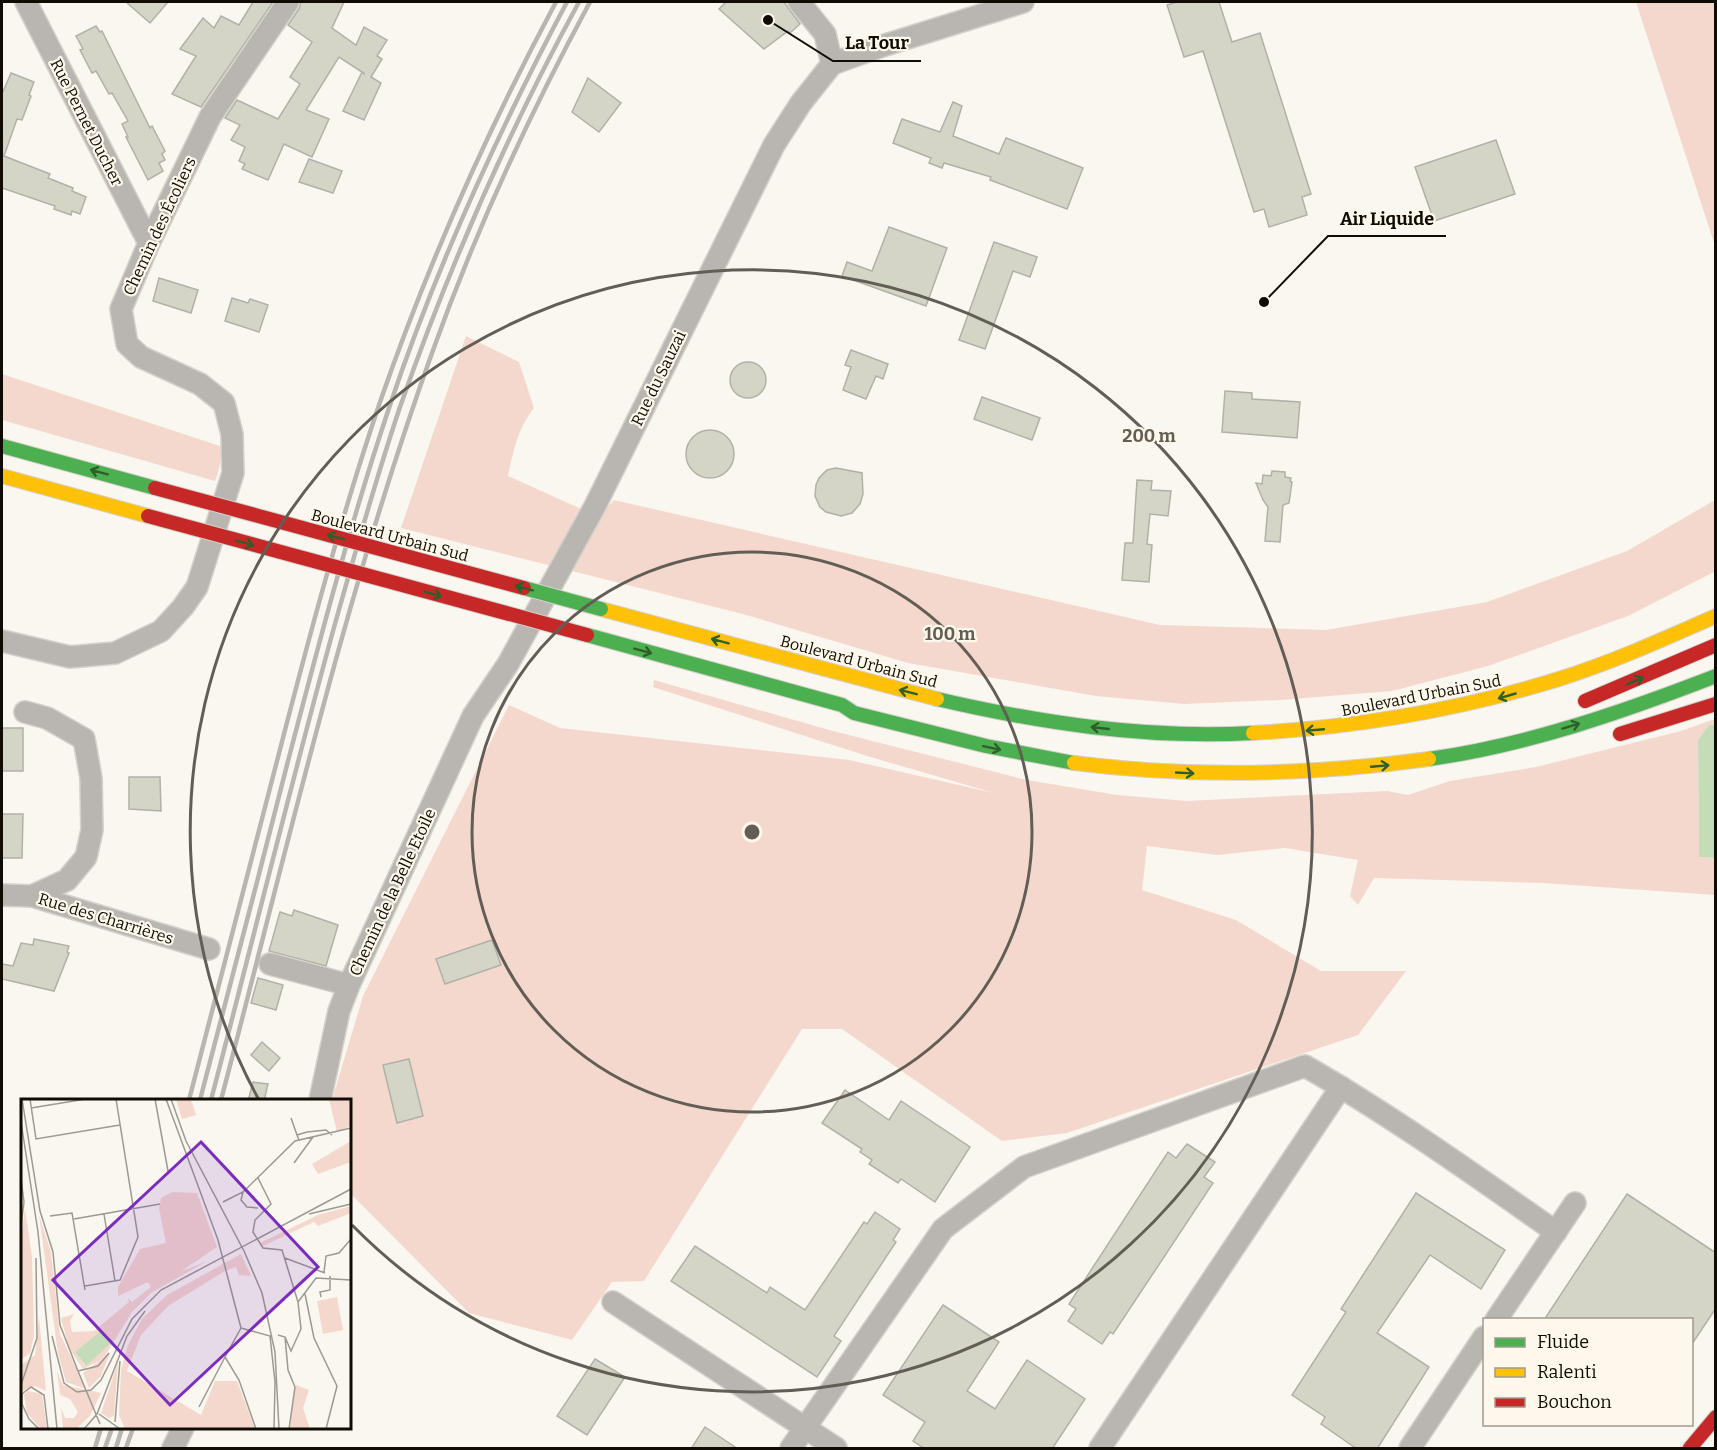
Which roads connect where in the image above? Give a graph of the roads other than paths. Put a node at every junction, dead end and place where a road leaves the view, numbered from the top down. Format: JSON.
{"nodes":[{"id":1,"x":26,"y":2,"type":"edge"},
{"id":2,"x":288,"y":2,"type":"edge"},
{"id":3,"x":799,"y":2,"type":"edge"},
{"id":4,"x":1023,"y":2,"type":"edge"},
{"id":5,"x":832,"y":64,"type":"junction"},
{"id":6,"x":149,"y":243,"type":"junction"},
{"id":7,"x":2,"y":446,"type":"edge"},
{"id":8,"x":2,"y":476,"type":"edge"},
{"id":9,"x":1716,"y":616,"type":"edge"},
{"id":10,"x":1675,"y":619,"type":"dead end"},
{"id":11,"x":2,"y":641,"type":"edge"},
{"id":12,"x":1716,"y":645,"type":"edge"},
{"id":13,"x":1583,"y":672,"type":"junction"},
{"id":14,"x":1716,"y":676,"type":"edge"},
{"id":15,"x":488,"y":693,"type":"joint"},
{"id":16,"x":1716,"y":704,"type":"edge"},
{"id":17,"x":842,"y":705,"type":"junction"},
{"id":18,"x":1573,"y":705,"type":"dead end"},
{"id":19,"x":25,"y":712,"type":"dead end"},
{"id":20,"x":1606,"y":738,"type":"dead end"},
{"id":21,"x":1077,"y":749,"type":"dead end"},
{"id":22,"x":992,"y":761,"type":"dead end"},
{"id":23,"x":2,"y":895,"type":"edge"},
{"id":24,"x":32,"y":896,"type":"junction"},
{"id":25,"x":209,"y":949,"type":"dead end"},
{"id":26,"x":270,"y":964,"type":"dead end"},
{"id":27,"x":349,"y":985,"type":"junction"},
{"id":28,"x":1341,"y":1087,"type":"junction"},
{"id":29,"x":320,"y":1099,"type":"edge"},
{"id":30,"x":1575,"y":1203,"type":"dead end"},
{"id":31,"x":1556,"y":1232,"type":"junction"},
{"id":32,"x":612,"y":1302,"type":"dead end"},
{"id":33,"x":1497,"y":1318,"type":"edge"},
{"id":34,"x":1483,"y":1340,"type":"edge"},
{"id":35,"x":1716,"y":1417,"type":"edge"},
{"id":36,"x":805,"y":1428,"type":"junction"},
{"id":37,"x":183,"y":1429,"type":"edge"},
{"id":38,"x":173,"y":1449,"type":"edge"},
{"id":39,"x":791,"y":1449,"type":"edge"},
{"id":40,"x":836,"y":1449,"type":"edge"},
{"id":41,"x":1100,"y":1449,"type":"edge"},
{"id":42,"x":1410,"y":1449,"type":"edge"},
{"id":43,"x":1690,"y":1449,"type":"edge"}],
"edges":[{"from":1,"to":6,"type":"street","name":"Rue Pernet Ducher"},
{"from":2,"to":6,"type":"street","name":"Chemin des Écoliers"},
{"from":3,"to":5,"type":"street"},
{"from":4,"to":5,"type":"street"},
{"from":5,"to":15,"type":"street","name":"Rue du Sauzai"},
{"from":6,"to":11,"type":"street","name":"Chemin des Écoliers","bridge":true},
{"from":13,"to":7,"type":"main road","name":"Boulevard Urbain Sud","one_way":true,"bridge":true},
{"from":8,"to":17,"type":"main road","one_way":true,"bridge":true},
{"from":9,"to":13,"type":"main road","name":"Boulevard Urbain Sud"},
{"from":10,"to":13,"type":"main road"},
{"from":18,"to":12,"type":"main road","one_way":true},
{"from":17,"to":14,"type":"main road","one_way":true},
{"from":15,"to":27,"type":"street","name":"Chemin de la Belle Etoile"},
{"from":16,"to":20,"type":"main road"},
{"from":17,"to":21,"type":"main road"},
{"from":17,"to":22,"type":"main road"},
{"from":19,"to":24,"type":"street"},
{"from":23,"to":24,"type":"street","name":"Rue des Charrières"},
{"from":24,"to":25,"type":"street","name":"Rue des Charrières"},
{"from":26,"to":27,"type":"street"},
{"from":27,"to":29,"type":"street","name":"Chemin de la Belle Etoile"},
{"from":28,"to":31,"type":"street"},
{"from":28,"to":36,"type":"street"},
{"from":28,"to":41,"type":"street"},
{"from":30,"to":31,"type":"street"},
{"from":31,"to":33,"type":"street"},
{"from":32,"to":36,"type":"street"},
{"from":34,"to":42,"type":"street"},
{"from":35,"to":43,"type":"main road"},
{"from":36,"to":39,"type":"street"},
{"from":36,"to":40,"type":"street"},
{"from":37,"to":38,"type":"street"}]}
